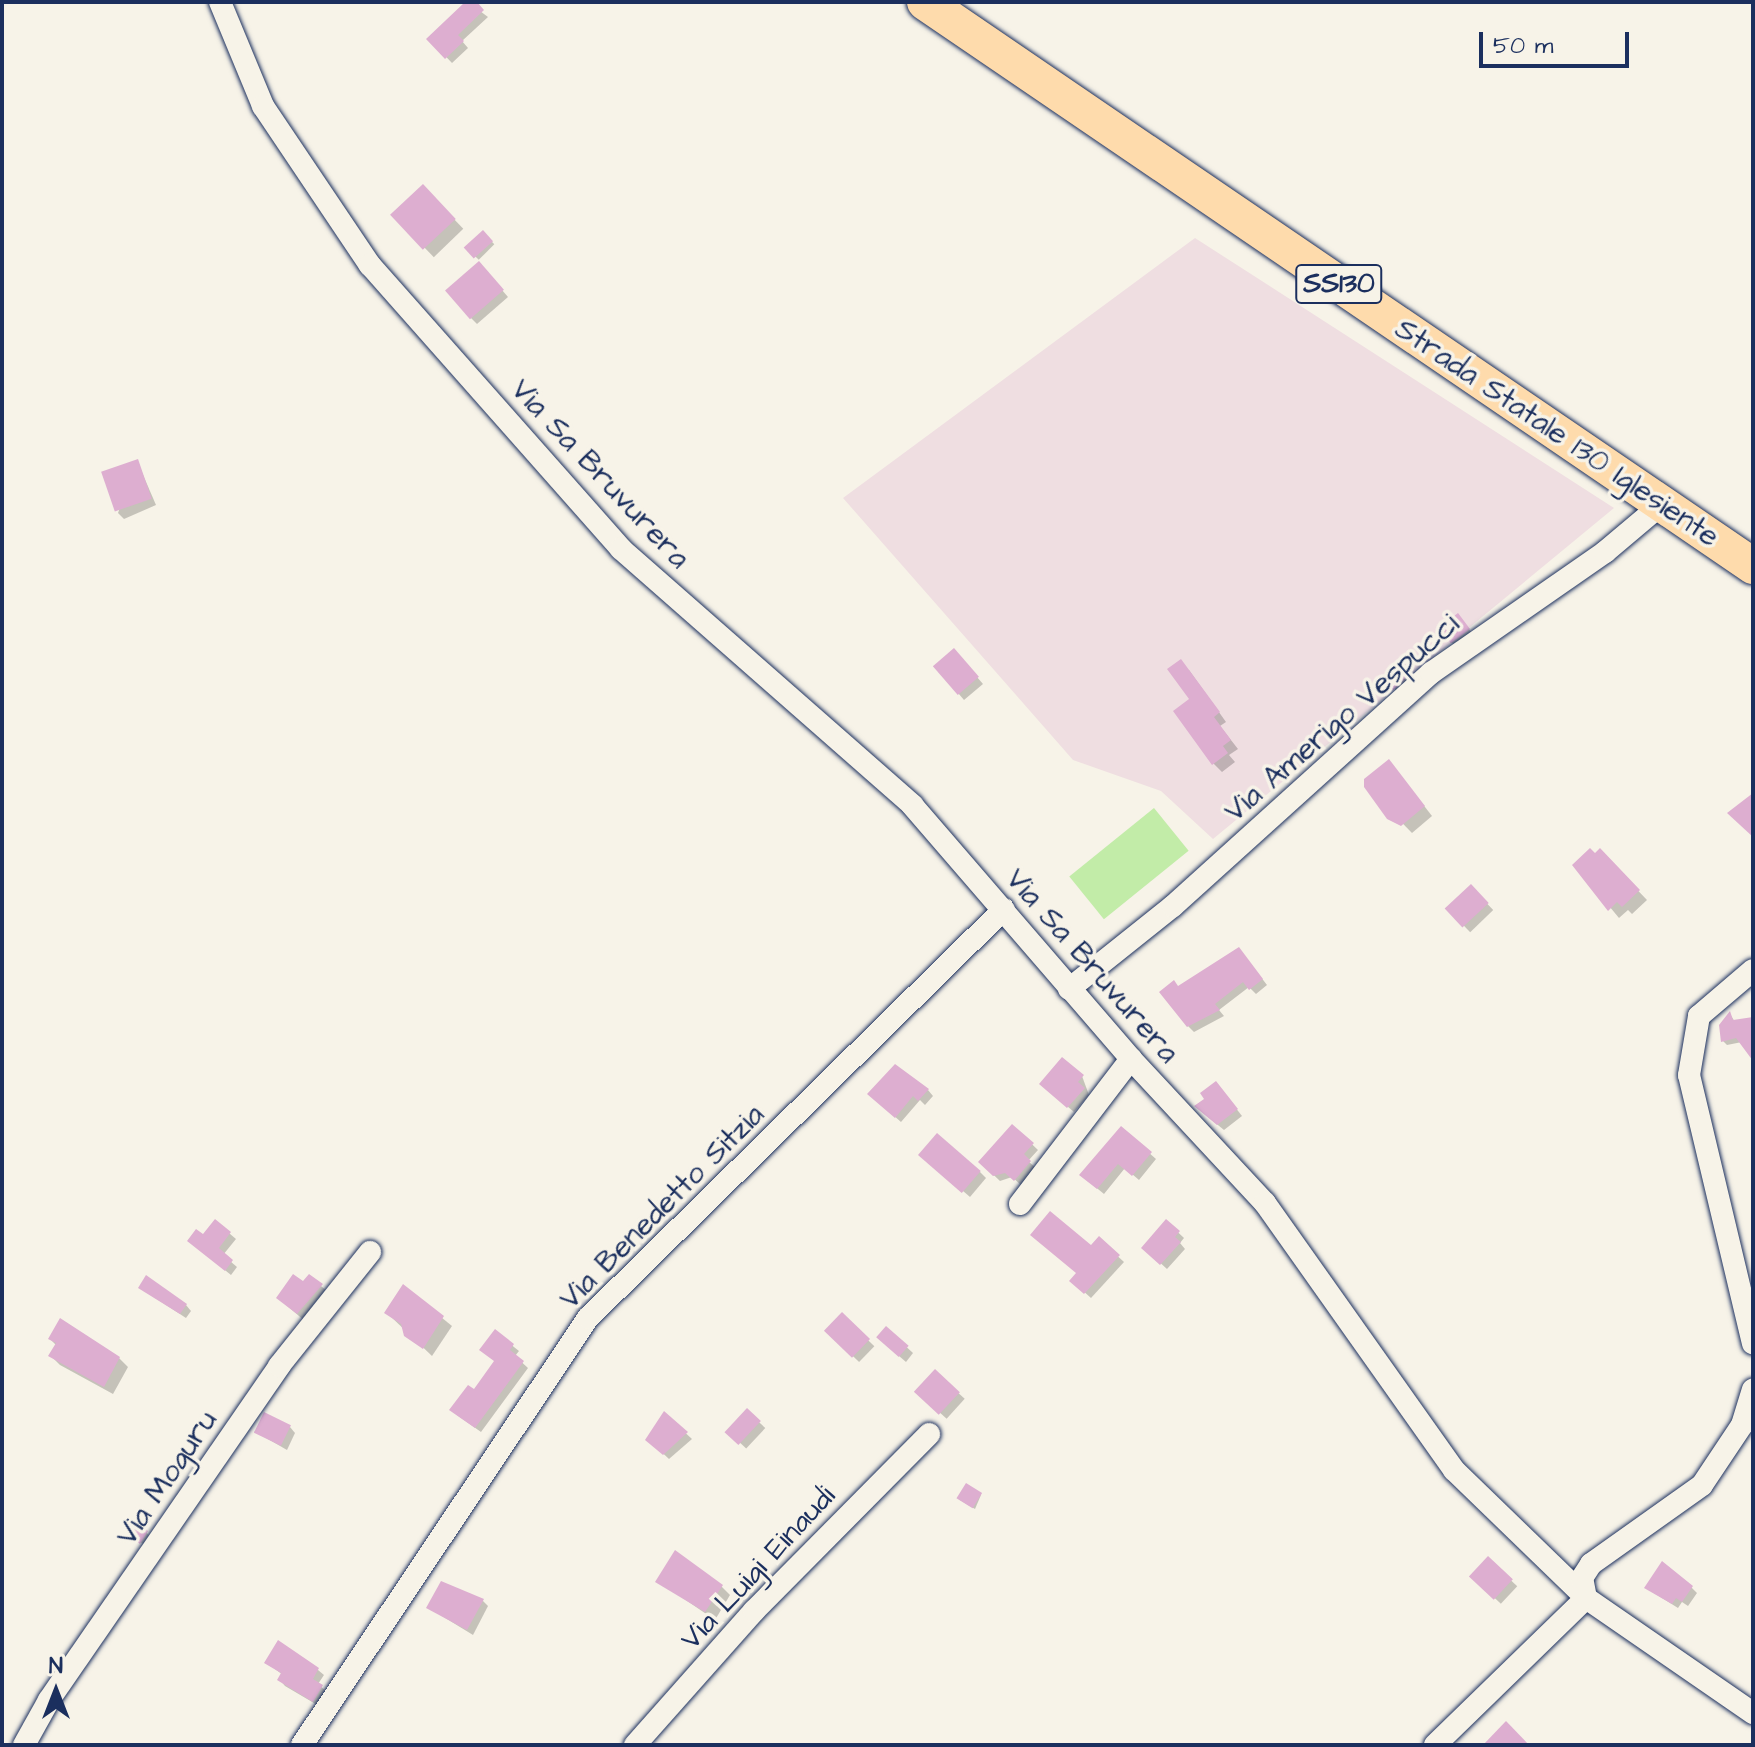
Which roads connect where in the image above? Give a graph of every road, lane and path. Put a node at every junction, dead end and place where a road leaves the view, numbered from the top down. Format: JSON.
{"nodes":[{"id":1,"x":220,"y":2,"type":"edge"},
{"id":2,"x":925,"y":2,"type":"edge"},
{"id":3,"x":964,"y":2,"type":"edge"},
{"id":4,"x":1662,"y":504,"type":"junction"},
{"id":5,"x":1753,"y":539,"type":"edge"},
{"id":6,"x":1753,"y":566,"type":"edge"},
{"id":7,"x":1004,"y":909,"type":"junction"},
{"id":8,"x":1753,"y":970,"type":"edge"},
{"id":9,"x":1069,"y":989,"type":"junction"},
{"id":10,"x":1131,"y":1059,"type":"junction"},
{"id":11,"x":1020,"y":1204,"type":"dead end"},
{"id":12,"x":370,"y":1252,"type":"dead end"},
{"id":13,"x":1753,"y":1343,"type":"edge"},
{"id":14,"x":1753,"y":1390,"type":"edge"},
{"id":15,"x":929,"y":1434,"type":"dead end"},
{"id":16,"x":1586,"y":1598,"type":"junction"},
{"id":17,"x":1753,"y":1713,"type":"edge"},
{"id":18,"x":24,"y":1745,"type":"edge"},
{"id":19,"x":302,"y":1745,"type":"edge"},
{"id":20,"x":635,"y":1745,"type":"edge"},
{"id":21,"x":1435,"y":1745,"type":"edge"}],
"edges":[{"from":1,"to":7,"type":"street","name":"Via Sa Bruvurera"},
{"from":2,"to":4,"type":"main road","name":"Strada Statale 130 Iglesiente","number":"SS130"},
{"from":3,"to":5,"type":"main road","name":"Strada Statale 130 Iglesiente","number":"SS130"},
{"from":4,"to":6,"type":"main road","name":"Strada Statale 130 Iglesiente","number":"SS130"},
{"from":4,"to":9,"type":"street","name":"Via Amerigo Vespucci"},
{"from":7,"to":9,"type":"street","name":"Via Sa Bruvurera"},
{"from":7,"to":19,"type":"street","name":"Via Benedetto Sitzia"},
{"from":8,"to":13,"type":"street"},
{"from":9,"to":10,"type":"street","name":"Via Sa Bruvurera"},
{"from":10,"to":11,"type":"street"},
{"from":10,"to":16,"type":"street","name":"Via Sa Bruvurera"},
{"from":12,"to":18,"type":"street","name":"Via Moguru"},
{"from":14,"to":16,"type":"street"},
{"from":15,"to":20,"type":"street","name":"Via Luigi Einaudi"},
{"from":16,"to":17,"type":"street","name":"Via Sa Bruvurera"},
{"from":16,"to":21,"type":"street"}]}
